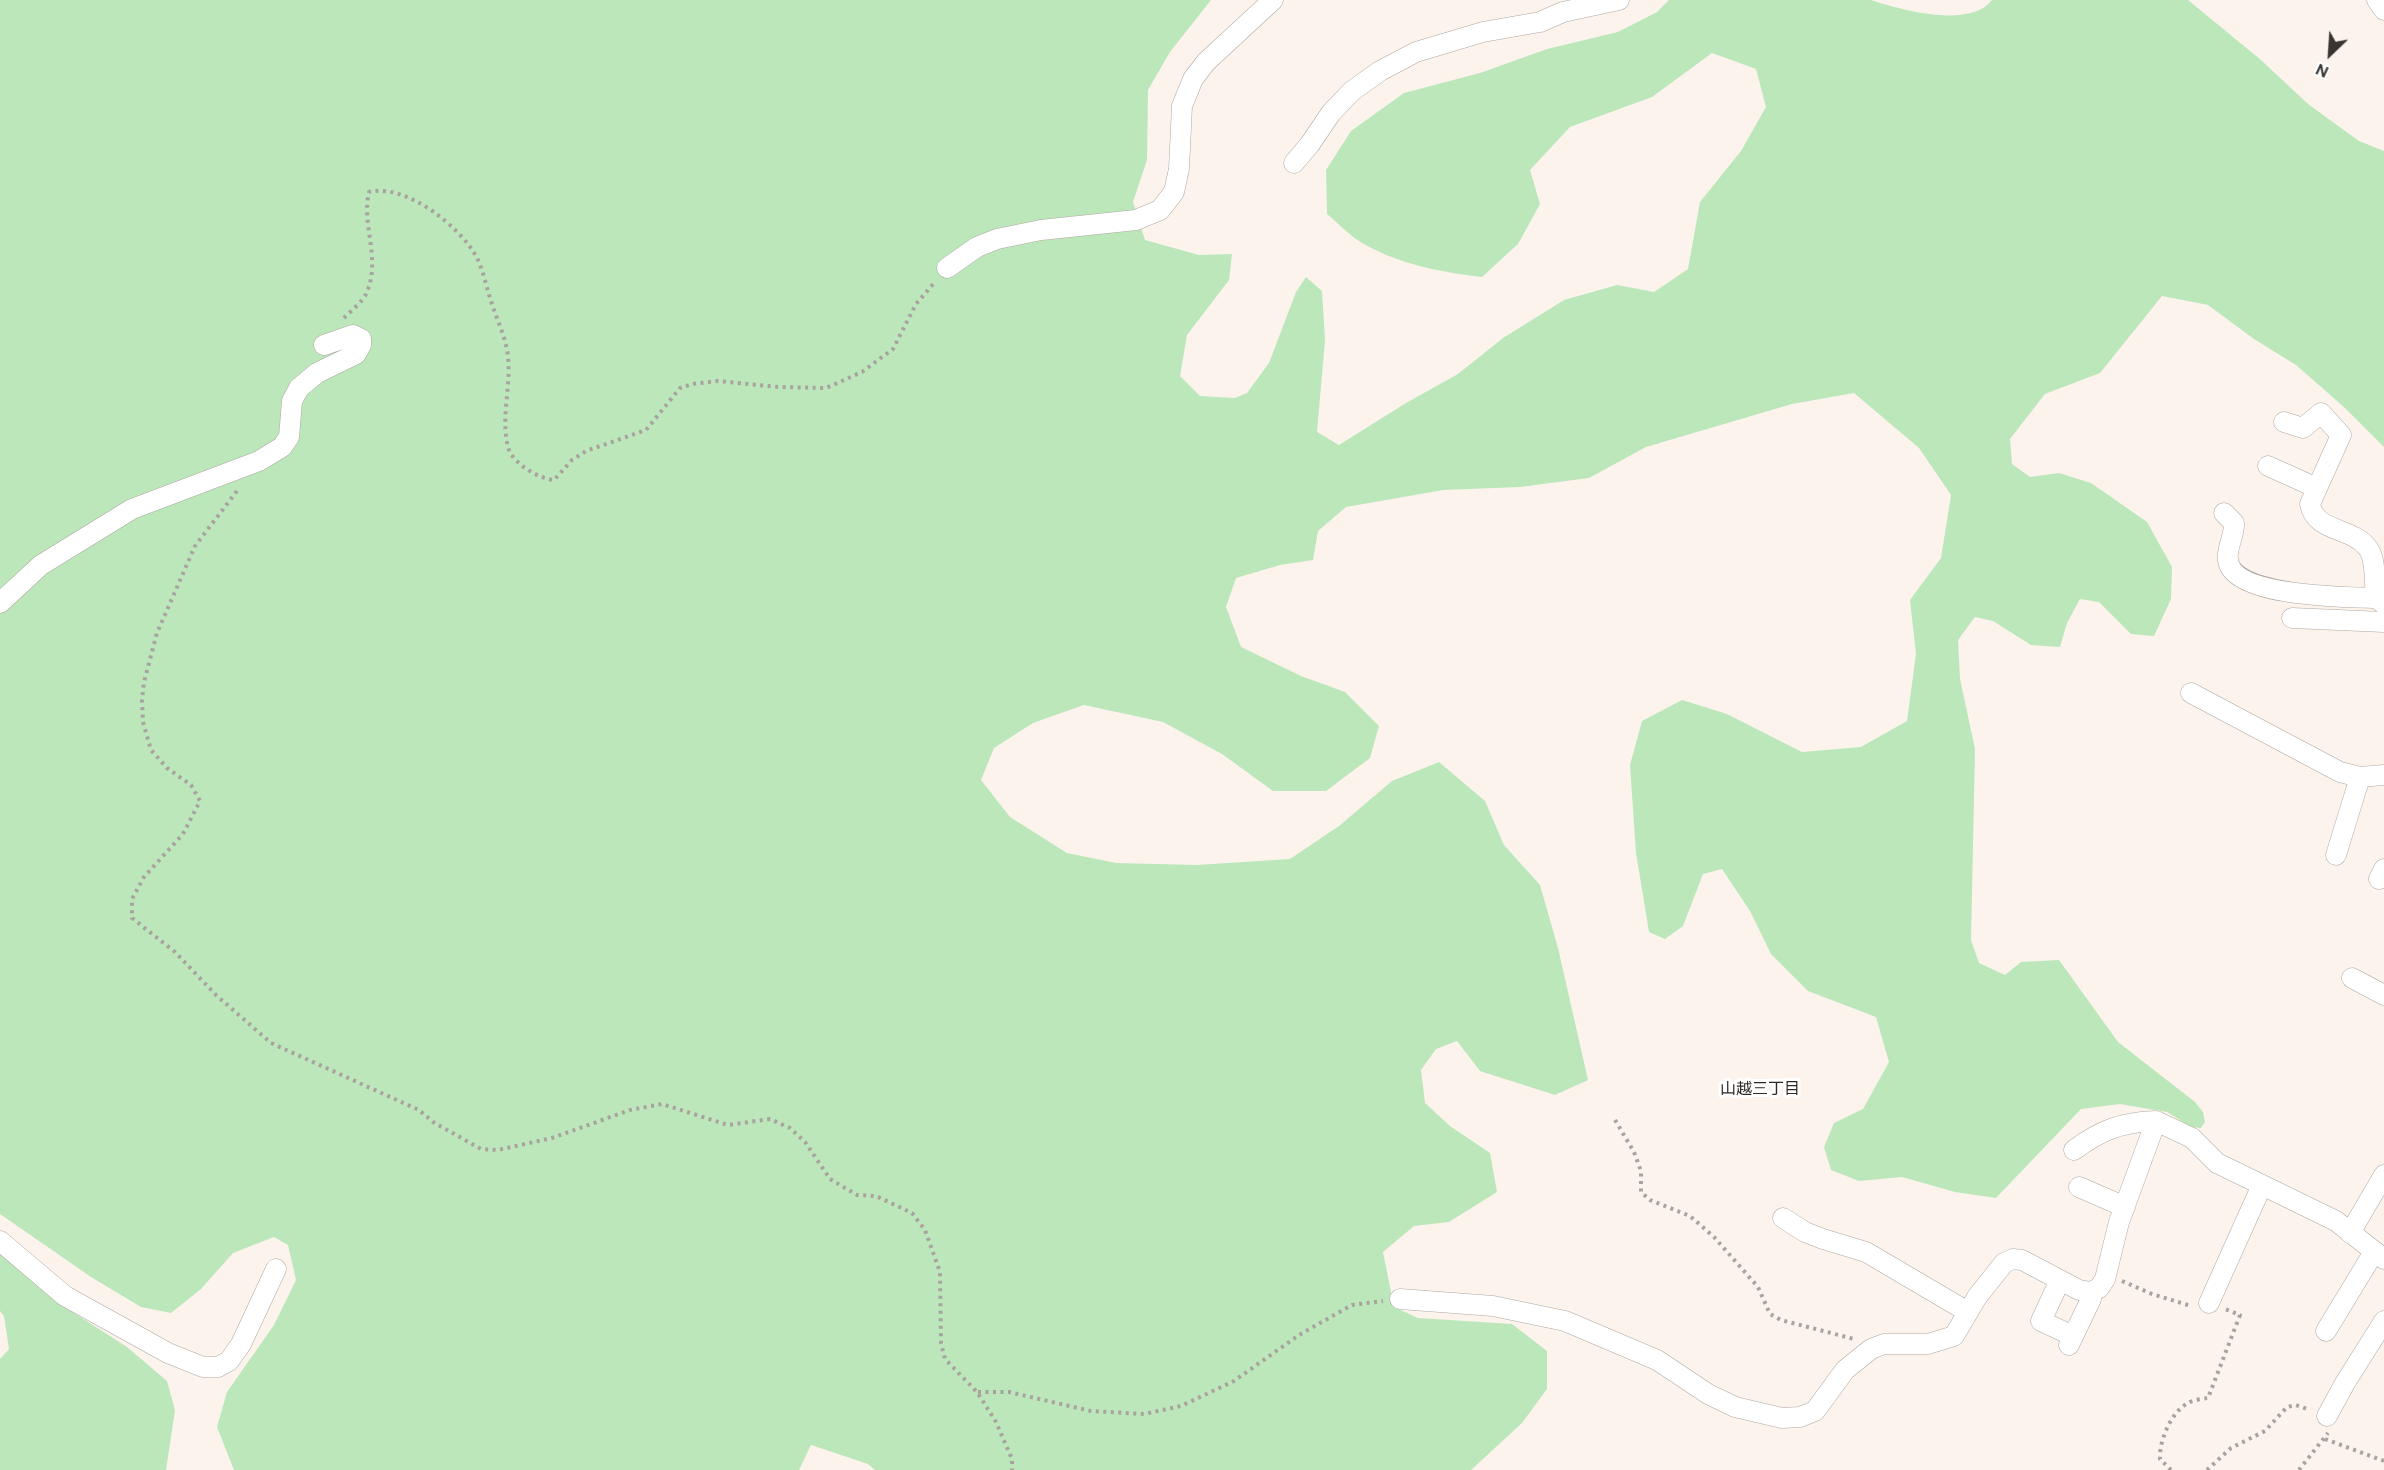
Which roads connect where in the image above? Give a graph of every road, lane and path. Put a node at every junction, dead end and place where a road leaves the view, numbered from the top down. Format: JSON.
{"nodes":[{"id":1,"x":1273,"y":0,"type":"edge"},
{"id":2,"x":1619,"y":0,"type":"edge"},
{"id":3,"x":2377,"y":0,"type":"edge"},
{"id":4,"x":2384,"y":10,"type":"edge"},
{"id":5,"x":1294,"y":163,"type":"dead end"},
{"id":6,"x":946,"y":268,"type":"joint"},
{"id":7,"x":342,"y":321,"type":"dead end"},
{"id":8,"x":324,"y":345,"type":"dead end"},
{"id":9,"x":2284,"y":422,"type":"dead end"},
{"id":10,"x":2268,"y":466,"type":"dead end"},
{"id":11,"x":2317,"y":488,"type":"junction"},
{"id":12,"x":238,"y":490,"type":"dead end"},
{"id":13,"x":2224,"y":513,"type":"dead end"},
{"id":14,"x":2380,"y":601,"type":"edge"},
{"id":15,"x":0,"y":603,"type":"edge"},
{"id":16,"x":2292,"y":618,"type":"dead end"},
{"id":17,"x":2384,"y":622,"type":"edge"},
{"id":18,"x":2192,"y":693,"type":"dead end"},
{"id":19,"x":2384,"y":775,"type":"edge"},
{"id":20,"x":2360,"y":777,"type":"junction"},
{"id":21,"x":2336,"y":855,"type":"dead end"},
{"id":22,"x":2352,"y":978,"type":"dead end"},
{"id":23,"x":2384,"y":995,"type":"edge"},
{"id":24,"x":1614,"y":1120,"type":"dead end"},
{"id":25,"x":2156,"y":1121,"type":"junction"},
{"id":26,"x":2074,"y":1149,"type":"dead end"},
{"id":27,"x":2384,"y":1175,"type":"edge"},
{"id":28,"x":2262,"y":1185,"type":"junction"},
{"id":29,"x":2079,"y":1187,"type":"dead end"},
{"id":30,"x":2125,"y":1207,"type":"junction"},
{"id":31,"x":1783,"y":1218,"type":"dead end"},
{"id":32,"x":2350,"y":1233,"type":"junction"},
{"id":33,"x":0,"y":1241,"type":"edge"},
{"id":34,"x":2379,"y":1256,"type":"edge"},
{"id":35,"x":276,"y":1269,"type":"dead end"},
{"id":36,"x":2106,"y":1271,"type":"junction"},
{"id":37,"x":2060,"y":1280,"type":"junction"},
{"id":38,"x":2091,"y":1292,"type":"junction"},
{"id":39,"x":1400,"y":1299,"type":"joint"},
{"id":40,"x":2209,"y":1304,"type":"junction"},
{"id":41,"x":1968,"y":1312,"type":"junction"},
{"id":42,"x":2384,"y":1322,"type":"edge"},
{"id":43,"x":2326,"y":1331,"type":"dead end"},
{"id":44,"x":1871,"y":1349,"type":"junction"},
{"id":45,"x":977,"y":1392,"type":"junction"},
{"id":46,"x":2327,"y":1416,"type":"junction"},
{"id":47,"x":2325,"y":1439,"type":"junction"},
{"id":48,"x":2384,"y":1461,"type":"edge"},
{"id":49,"x":1012,"y":1470,"type":"edge"},
{"id":50,"x":2171,"y":1470,"type":"edge"},
{"id":51,"x":2207,"y":1470,"type":"edge"},
{"id":52,"x":2300,"y":1470,"type":"edge"}],
"edges":[{"from":1,"to":6,"type":"street"},
{"from":2,"to":5,"type":"street"},
{"from":3,"to":4,"type":"street"},
{"from":6,"to":7,"type":"path"},
{"from":8,"to":15,"type":"street"},
{"from":9,"to":11,"type":"street"},
{"from":10,"to":11,"type":"street"},
{"from":11,"to":14,"type":"street"},
{"from":12,"to":45,"type":"path"},
{"from":13,"to":14,"type":"street"},
{"from":16,"to":17,"type":"street"},
{"from":18,"to":20,"type":"street"},
{"from":19,"to":20,"type":"street"},
{"from":20,"to":21,"type":"street"},
{"from":22,"to":23,"type":"street"},
{"from":24,"to":44,"type":"path"},
{"from":25,"to":26,"type":"street"},
{"from":25,"to":28,"type":"street"},
{"from":25,"to":30,"type":"street"},
{"from":27,"to":32,"type":"street"},
{"from":28,"to":32,"type":"street"},
{"from":28,"to":40,"type":"street"},
{"from":29,"to":30,"type":"street"},
{"from":30,"to":36,"type":"street"},
{"from":31,"to":41,"type":"street"},
{"from":32,"to":34,"type":"street"},
{"from":33,"to":35,"type":"street"},
{"from":34,"to":43,"type":"street"},
{"from":36,"to":38,"type":"street"},
{"from":36,"to":40,"type":"path"},
{"from":37,"to":38,"type":"street"},
{"from":37,"to":38,"type":"street"},
{"from":37,"to":41,"type":"street"},
{"from":39,"to":44,"type":"street"},
{"from":39,"to":45,"type":"path"},
{"from":40,"to":50,"type":"path"},
{"from":41,"to":44,"type":"street"},
{"from":42,"to":46,"type":"street"},
{"from":45,"to":49,"type":"path"},
{"from":46,"to":47,"type":"path"},
{"from":46,"to":51,"type":"path"},
{"from":47,"to":48,"type":"path"},
{"from":47,"to":52,"type":"path"}]}
